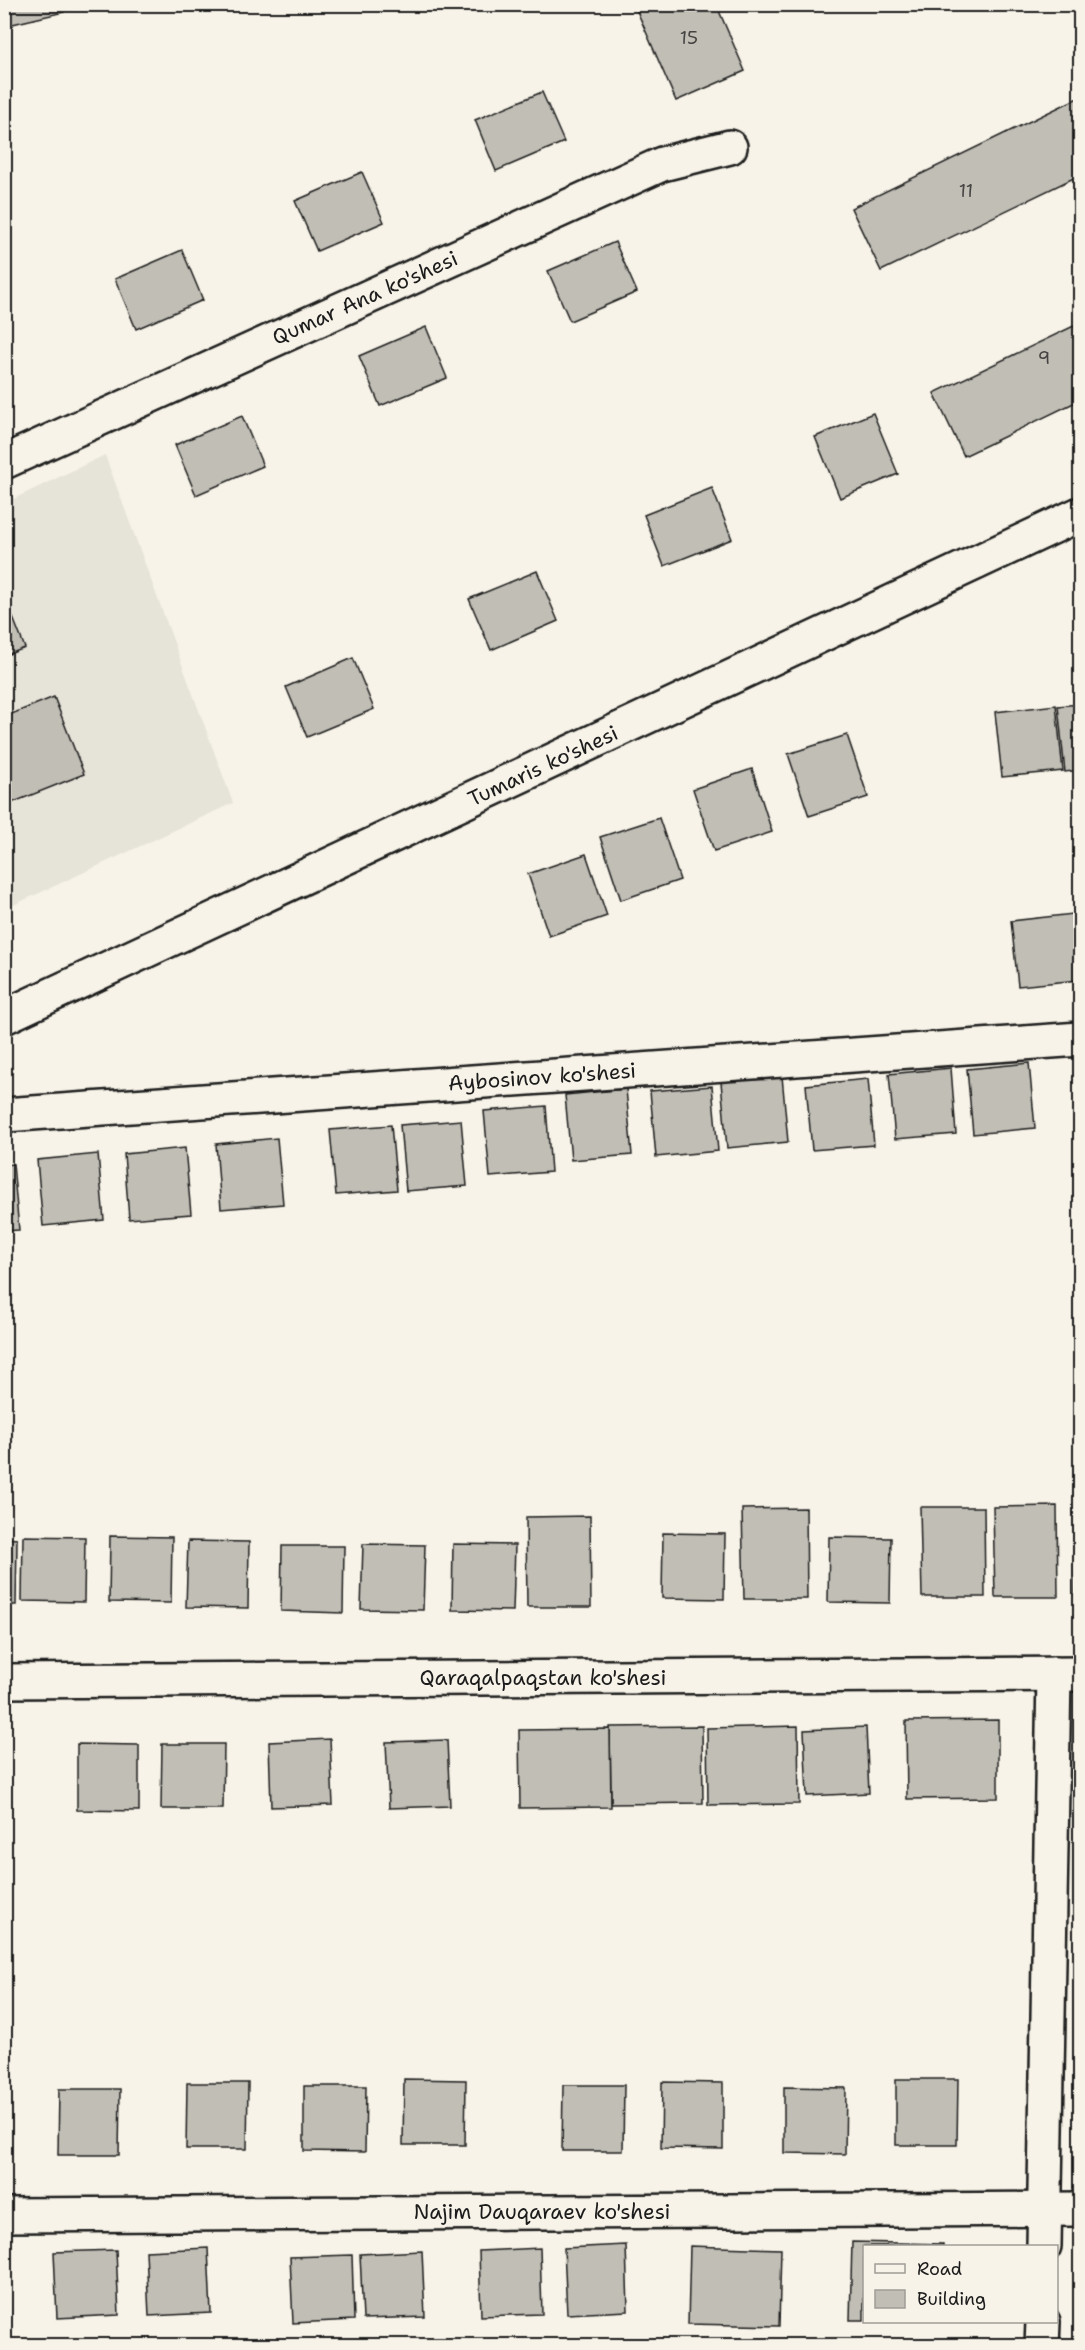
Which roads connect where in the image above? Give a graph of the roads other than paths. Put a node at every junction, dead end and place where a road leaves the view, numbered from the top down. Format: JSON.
{"nodes":[{"id":1,"x":730,"y":147,"type":"dead end"},
{"id":2,"x":4,"y":462,"type":"edge"},
{"id":3,"x":1080,"y":514,"type":"edge"},
{"id":4,"x":4,"y":1017,"type":"edge"},
{"id":5,"x":1080,"y":1038,"type":"edge"},
{"id":6,"x":4,"y":1115,"type":"edge"},
{"id":7,"x":1067,"y":1674,"type":"edge"},
{"id":8,"x":4,"y":1681,"type":"edge"},
{"id":9,"x":1044,"y":2209,"type":"junction"},
{"id":10,"x":1080,"y":2209,"type":"edge"},
{"id":11,"x":4,"y":2215,"type":"edge"},
{"id":12,"x":1044,"y":2245,"type":"edge"},
{"id":13,"x":1043,"y":2323,"type":"edge"},
{"id":14,"x":1042,"y":2346,"type":"edge"}],
"edges":[{"from":1,"to":2,"type":"street","name":"Qumar Ana ko'shesi"},
{"from":3,"to":4,"type":"street","name":"Tumaris ko'shesi"},
{"from":5,"to":6,"type":"street","name":"Aybosinov ko'shesi"},
{"from":7,"to":8,"type":"street","name":"Qaraqalpaqstan ko'shesi"},
{"from":7,"to":9,"type":"street"},
{"from":9,"to":10,"type":"street","name":"Najim Dauqaraev ko'shesi"},
{"from":9,"to":11,"type":"street","name":"Najim Dauqaraev ko'shesi"},
{"from":9,"to":12,"type":"street"},
{"from":13,"to":14,"type":"street"}]}
